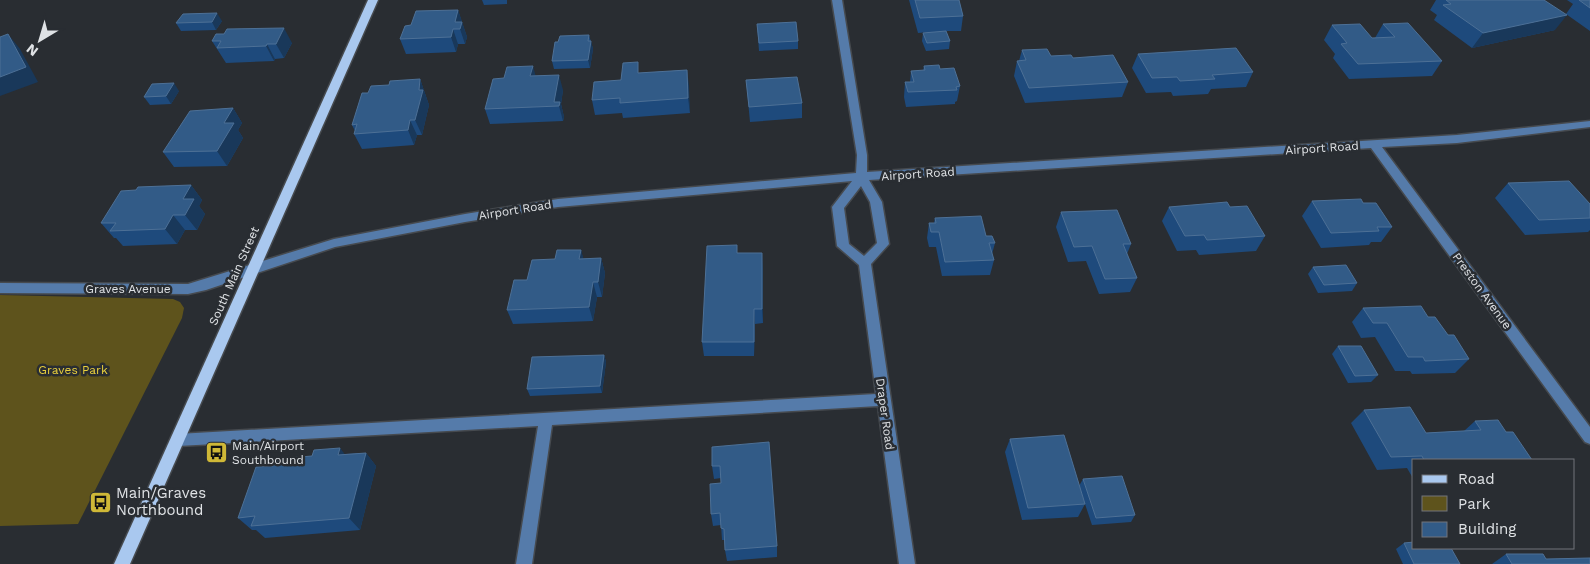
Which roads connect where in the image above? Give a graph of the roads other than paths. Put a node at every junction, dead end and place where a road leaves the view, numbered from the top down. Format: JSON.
{"nodes":[{"id":1,"x":373,"y":0,"type":"edge"},
{"id":2,"x":837,"y":0,"type":"edge"},
{"id":3,"x":1590,"y":124,"type":"edge"},
{"id":4,"x":1374,"y":144,"type":"junction"},
{"id":5,"x":861,"y":178,"type":"junction"},
{"id":6,"x":865,"y":263,"type":"junction"},
{"id":7,"x":253,"y":270,"type":"junction"},
{"id":8,"x":0,"y":288,"type":"edge"},
{"id":9,"x":883,"y":400,"type":"junction"},
{"id":10,"x":546,"y":419,"type":"junction"},
{"id":11,"x":1590,"y":438,"type":"edge"},
{"id":12,"x":178,"y":440,"type":"junction"},
{"id":13,"x":122,"y":564,"type":"edge"},
{"id":14,"x":524,"y":564,"type":"edge"},
{"id":15,"x":907,"y":564,"type":"edge"}],
"edges":[{"from":1,"to":7,"type":"main road","name":"South Main Street"},
{"from":2,"to":5,"type":"street"},
{"from":3,"to":4,"type":"street","name":"Airport Road"},
{"from":4,"to":5,"type":"street","name":"Airport Road"},
{"from":4,"to":11,"type":"street","name":"Preston Avenue"},
{"from":5,"to":6,"type":"street"},
{"from":5,"to":6,"type":"street"},
{"from":5,"to":7,"type":"street","name":"Airport Road"},
{"from":6,"to":9,"type":"street","name":"Draper Road"},
{"from":7,"to":8,"type":"street","name":"Graves Avenue"},
{"from":7,"to":12,"type":"main road","name":"South Main Street"},
{"from":9,"to":10,"type":"street"},
{"from":9,"to":15,"type":"street","name":"Draper Road"},
{"from":10,"to":12,"type":"street"},
{"from":10,"to":14,"type":"street"},
{"from":12,"to":13,"type":"main road","name":"South Main Street"}]}
